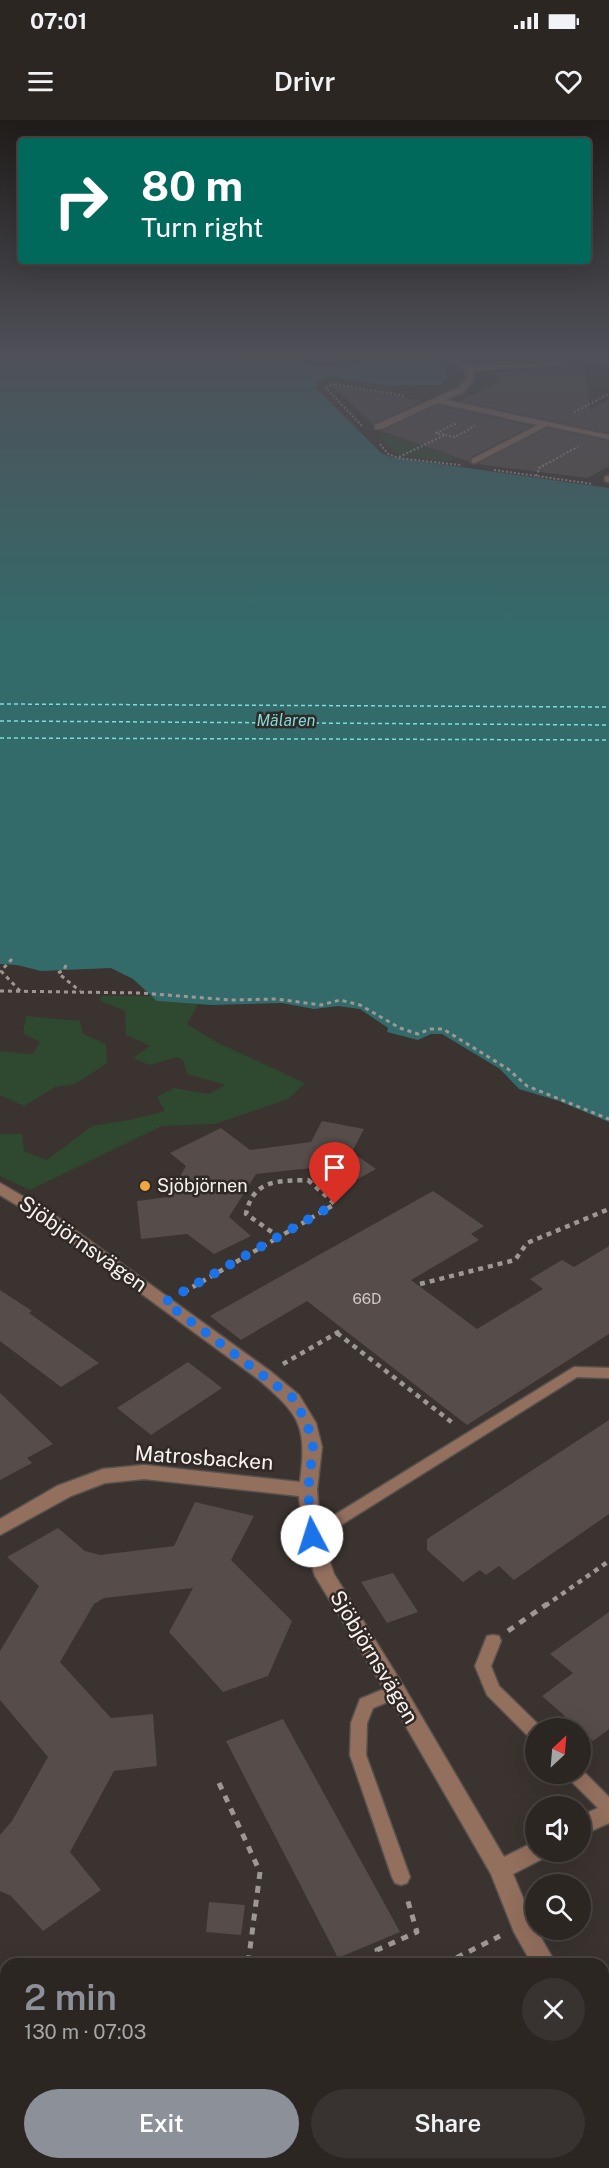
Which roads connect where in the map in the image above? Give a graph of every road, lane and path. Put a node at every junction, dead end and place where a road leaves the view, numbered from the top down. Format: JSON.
{"nodes":[{"id":1,"x":386,"y":452,"type":"edge"},
{"id":2,"x":411,"y":452,"type":"edge"},
{"id":3,"x":493,"y":452,"type":"edge"},
{"id":4,"x":567,"y":452,"type":"edge"},
{"id":5,"x":398,"y":458,"type":"junction"},
{"id":6,"x":475,"y":461,"type":"dead end"},
{"id":7,"x":465,"y":466,"type":"dead end"},
{"id":8,"x":486,"y":469,"type":"dead end"},
{"id":9,"x":536,"y":476,"type":"junction"},
{"id":10,"x":598,"y":485,"type":"dead end"},
{"id":11,"x":12,"y":959,"type":"dead end"},
{"id":12,"x":66,"y":965,"type":"dead end"},
{"id":13,"x":20,"y":990,"type":"junction"},
{"id":14,"x":0,"y":991,"type":"edge"},
{"id":15,"x":80,"y":991,"type":"junction"},
{"id":16,"x":141,"y":993,"type":"joint"},
{"id":17,"x":609,"y":1119,"type":"edge"},
{"id":18,"x":0,"y":1188,"type":"edge"},
{"id":19,"x":609,"y":1209,"type":"edge"},
{"id":20,"x":279,"y":1237,"type":"junction"},
{"id":21,"x":420,"y":1284,"type":"dead end"},
{"id":22,"x":165,"y":1302,"type":"junction"},
{"id":23,"x":609,"y":1372,"type":"edge"},
{"id":24,"x":264,"y":1375,"type":"junction"},
{"id":25,"x":471,"y":1437,"type":"junction"},
{"id":26,"x":308,"y":1490,"type":"junction"},
{"id":27,"x":0,"y":1528,"type":"edge"},
{"id":28,"x":312,"y":1536,"type":"junction"},
{"id":29,"x":609,"y":1561,"type":"edge"},
{"id":30,"x":493,"y":1641,"type":"joint"},
{"id":31,"x":396,"y":1691,"type":"junction"},
{"id":32,"x":525,"y":1722,"type":"edge"},
{"id":33,"x":219,"y":1783,"type":"dead end"},
{"id":34,"x":584,"y":1784,"type":"edge"},
{"id":35,"x":609,"y":1810,"type":"edge"},
{"id":36,"x":591,"y":1821,"type":"edge"},
{"id":37,"x":525,"y":1857,"type":"edge"},
{"id":38,"x":500,"y":1870,"type":"junction"},
{"id":39,"x":401,"y":1877,"type":"joint"},
{"id":40,"x":495,"y":1939,"type":"dead end"},
{"id":41,"x":249,"y":1958,"type":"edge"},
{"id":42,"x":380,"y":1958,"type":"edge"},
{"id":43,"x":456,"y":1958,"type":"edge"},
{"id":44,"x":541,"y":1958,"type":"edge"}],
"edges":[{"from":1,"to":5,"type":"path"},
{"from":2,"to":5,"type":"path"},
{"from":3,"to":6,"type":"street"},
{"from":4,"to":9,"type":"path"},
{"from":5,"to":7,"type":"path"},
{"from":8,"to":9,"type":"path"},
{"from":9,"to":10,"type":"path"},
{"from":11,"to":13,"type":"path"},
{"from":12,"to":15,"type":"path"},
{"from":13,"to":14,"type":"path"},
{"from":13,"to":15,"type":"path"},
{"from":15,"to":16,"type":"path"},
{"from":16,"to":17,"type":"path"},
{"from":18,"to":22,"type":"street","name":"Sjöbjörnsvägen"},
{"from":19,"to":21,"type":"path"},
{"from":20,"to":20,"type":"path"},
{"from":20,"to":22,"type":"path"},
{"from":22,"to":24,"type":"street","name":"Sjöbjörnsvägen"},
{"from":23,"to":25,"type":"lane"},
{"from":24,"to":25,"type":"path"},
{"from":24,"to":26,"type":"street","name":"Sjöbjörnsvägen"},
{"from":25,"to":28,"type":"lane"},
{"from":26,"to":27,"type":"street","name":"Matrosbacken"},
{"from":26,"to":28,"type":"street","name":"Sjöbjörnsvägen"},
{"from":28,"to":31,"type":"street","name":"Sjöbjörnsvägen"},
{"from":29,"to":30,"type":"path"},
{"from":30,"to":32,"type":"lane"},
{"from":31,"to":38,"type":"street","name":"Sjöbjörnsvägen"},
{"from":31,"to":39,"type":"lane"},
{"from":33,"to":41,"type":"path"},
{"from":34,"to":35,"type":"lane"},
{"from":35,"to":36,"type":"street"},
{"from":37,"to":38,"type":"street"},
{"from":38,"to":44,"type":"street","name":"Sjöbjörnsvägen"},
{"from":39,"to":42,"type":"path"},
{"from":40,"to":43,"type":"path"}]}
